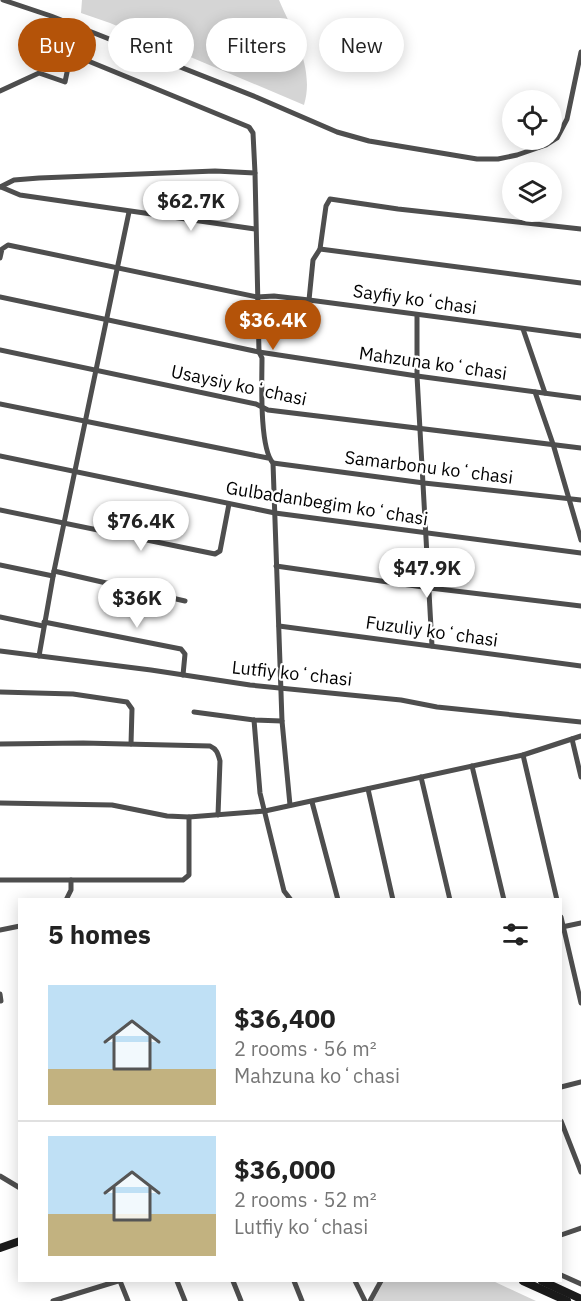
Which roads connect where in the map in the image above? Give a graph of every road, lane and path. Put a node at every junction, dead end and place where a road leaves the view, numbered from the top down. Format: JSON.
{"nodes":[{"id":1,"x":3,"y":0,"type":"edge"},
{"id":2,"x":581,"y":52,"type":"edge"},
{"id":3,"x":0,"y":92,"type":"edge"},
{"id":4,"x":255,"y":173,"type":"junction"},
{"id":5,"x":1,"y":187,"type":"edge"},
{"id":6,"x":129,"y":212,"type":"junction"},
{"id":7,"x":255,"y":229,"type":"junction"},
{"id":8,"x":581,"y":229,"type":"edge"},
{"id":9,"x":320,"y":249,"type":"junction"},
{"id":10,"x":1,"y":255,"type":"edge"},
{"id":11,"x":119,"y":269,"type":"junction"},
{"id":12,"x":581,"y":282,"type":"edge"},
{"id":13,"x":0,"y":297,"type":"edge"},
{"id":14,"x":256,"y":297,"type":"junction"},
{"id":15,"x":309,"y":300,"type":"junction"},
{"id":16,"x":417,"y":315,"type":"junction"},
{"id":17,"x":108,"y":321,"type":"junction"},
{"id":18,"x":523,"y":329,"type":"junction"},
{"id":19,"x":581,"y":336,"type":"edge"},
{"id":20,"x":0,"y":350,"type":"edge"},
{"id":21,"x":259,"y":352,"type":"junction"},
{"id":22,"x":97,"y":370,"type":"junction"},
{"id":23,"x":417,"y":376,"type":"junction"},
{"id":24,"x":535,"y":392,"type":"junction"},
{"id":25,"x":545,"y":393,"type":"junction"},
{"id":26,"x":581,"y":398,"type":"edge"},
{"id":27,"x":0,"y":404,"type":"edge"},
{"id":28,"x":262,"y":407,"type":"junction"},
{"id":29,"x":87,"y":421,"type":"junction"},
{"id":30,"x":420,"y":429,"type":"junction"},
{"id":31,"x":553,"y":444,"type":"junction"},
{"id":32,"x":581,"y":448,"type":"edge"},
{"id":33,"x":0,"y":456,"type":"edge"},
{"id":34,"x":271,"y":460,"type":"junction"},
{"id":35,"x":76,"y":472,"type":"junction"},
{"id":36,"x":424,"y":483,"type":"junction"},
{"id":37,"x":570,"y":499,"type":"junction"},
{"id":38,"x":581,"y":500,"type":"edge"},
{"id":39,"x":229,"y":504,"type":"junction"},
{"id":40,"x":0,"y":510,"type":"edge"},
{"id":41,"x":275,"y":513,"type":"junction"},
{"id":42,"x":64,"y":524,"type":"junction"},
{"id":43,"x":426,"y":535,"type":"junction"},
{"id":44,"x":581,"y":540,"type":"edge"},
{"id":45,"x":581,"y":553,"type":"edge"},
{"id":46,"x":0,"y":565,"type":"edge"},
{"id":47,"x":276,"y":566,"type":"junction"},
{"id":48,"x":54,"y":574,"type":"junction"},
{"id":49,"x":430,"y":588,"type":"junction"},
{"id":50,"x":185,"y":601,"type":"dead end"},
{"id":51,"x":581,"y":606,"type":"edge"},
{"id":52,"x":0,"y":617,"type":"edge"},
{"id":53,"x":44,"y":624,"type":"junction"},
{"id":54,"x":279,"y":626,"type":"junction"},
{"id":55,"x":432,"y":646,"type":"junction"},
{"id":56,"x":0,"y":651,"type":"edge"},
{"id":57,"x":39,"y":656,"type":"junction"},
{"id":58,"x":581,"y":666,"type":"edge"},
{"id":59,"x":183,"y":675,"type":"junction"},
{"id":60,"x":281,"y":687,"type":"junction"},
{"id":61,"x":0,"y":692,"type":"edge"},
{"id":62,"x":194,"y":712,"type":"dead end"},
{"id":63,"x":254,"y":720,"type":"junction"},
{"id":64,"x":282,"y":721,"type":"junction"},
{"id":65,"x":581,"y":722,"type":"edge"},
{"id":66,"x":581,"y":736,"type":"edge"},
{"id":67,"x":572,"y":739,"type":"junction"},
{"id":68,"x":0,"y":744,"type":"edge"},
{"id":69,"x":131,"y":744,"type":"junction"},
{"id":70,"x":523,"y":754,"type":"junction"},
{"id":71,"x":472,"y":766,"type":"junction"},
{"id":72,"x":421,"y":777,"type":"junction"},
{"id":73,"x":581,"y":777,"type":"edge"},
{"id":74,"x":368,"y":789,"type":"junction"},
{"id":75,"x":312,"y":802,"type":"junction"},
{"id":76,"x":0,"y":803,"type":"edge"},
{"id":77,"x":290,"y":805,"type":"junction"},
{"id":78,"x":265,"y":811,"type":"junction"},
{"id":79,"x":218,"y":815,"type":"junction"},
{"id":80,"x":189,"y":817,"type":"junction"},
{"id":81,"x":0,"y":880,"type":"edge"},
{"id":82,"x":72,"y":880,"type":"junction"},
{"id":83,"x":67,"y":898,"type":"edge"},
{"id":84,"x":289,"y":898,"type":"edge"},
{"id":85,"x":337,"y":898,"type":"edge"},
{"id":86,"x":393,"y":898,"type":"edge"},
{"id":87,"x":450,"y":898,"type":"edge"},
{"id":88,"x":504,"y":898,"type":"edge"},
{"id":89,"x":557,"y":898,"type":"edge"},
{"id":90,"x":581,"y":922,"type":"edge"},
{"id":91,"x":18,"y":926,"type":"edge"},
{"id":92,"x":562,"y":927,"type":"edge"},
{"id":93,"x":0,"y":930,"type":"edge"},
{"id":94,"x":0,"y":994,"type":"edge"},
{"id":95,"x":0,"y":1001,"type":"edge"},
{"id":96,"x":581,"y":1003,"type":"edge"},
{"id":97,"x":581,"y":1082,"type":"edge"},
{"id":98,"x":562,"y":1087,"type":"edge"},
{"id":99,"x":562,"y":1124,"type":"edge"},
{"id":100,"x":581,"y":1172,"type":"edge"},
{"id":101,"x":0,"y":1176,"type":"edge"},
{"id":102,"x":18,"y":1187,"type":"edge"},
{"id":103,"x":581,"y":1228,"type":"edge"},
{"id":104,"x":562,"y":1235,"type":"edge"},
{"id":105,"x":18,"y":1242,"type":"edge"},
{"id":106,"x":0,"y":1248,"type":"edge"},
{"id":107,"x":562,"y":1275,"type":"edge"},
{"id":108,"x":116,"y":1282,"type":"edge"},
{"id":109,"x":119,"y":1282,"type":"edge"},
{"id":110,"x":177,"y":1282,"type":"edge"},
{"id":111,"x":233,"y":1282,"type":"edge"},
{"id":112,"x":294,"y":1282,"type":"edge"},
{"id":113,"x":356,"y":1282,"type":"edge"},
{"id":114,"x":380,"y":1282,"type":"edge"},
{"id":115,"x":525,"y":1282,"type":"edge"},
{"id":116,"x":544,"y":1282,"type":"edge"},
{"id":117,"x":581,"y":1284,"type":"edge"},
{"id":118,"x":73,"y":1298,"type":"edge"},
{"id":119,"x":579,"y":1300,"type":"edge"},
{"id":120,"x":53,"y":1301,"type":"edge"},
{"id":121,"x":128,"y":1301,"type":"edge"},
{"id":122,"x":185,"y":1301,"type":"edge"},
{"id":123,"x":241,"y":1301,"type":"edge"},
{"id":124,"x":302,"y":1301,"type":"edge"},
{"id":125,"x":365,"y":1301,"type":"edge"},
{"id":126,"x":370,"y":1301,"type":"edge"},
{"id":127,"x":567,"y":1301,"type":"edge"}],
"edges":[{"from":1,"to":2,"type":"street"},
{"from":3,"to":4,"type":"street"},
{"from":4,"to":5,"type":"street"},
{"from":4,"to":7,"type":"street"},
{"from":5,"to":6,"type":"street"},
{"from":6,"to":7,"type":"street"},
{"from":6,"to":11,"type":"street"},
{"from":7,"to":14,"type":"street"},
{"from":8,"to":9,"type":"street"},
{"from":9,"to":12,"type":"street"},
{"from":9,"to":15,"type":"street"},
{"from":10,"to":11,"type":"street","name":"Sayfiy koʻchasi"},
{"from":11,"to":14,"type":"street","name":"Sayfiy koʻchasi"},
{"from":11,"to":17,"type":"street"},
{"from":13,"to":17,"type":"street","name":"Mahzuna koʻchasi"},
{"from":14,"to":15,"type":"street","name":"Sayfiy koʻchasi"},
{"from":14,"to":21,"type":"street"},
{"from":15,"to":16,"type":"street","name":"Sayfiy koʻchasi"},
{"from":16,"to":18,"type":"street","name":"Sayfiy koʻchasi"},
{"from":16,"to":23,"type":"street"},
{"from":17,"to":21,"type":"street","name":"Mahzuna koʻchasi"},
{"from":17,"to":22,"type":"street"},
{"from":18,"to":19,"type":"street","name":"Sayfiy koʻchasi"},
{"from":18,"to":25,"type":"street"},
{"from":20,"to":22,"type":"street","name":"Usaysiy koʻchasi"},
{"from":21,"to":23,"type":"street","name":"Mahzuna koʻchasi"},
{"from":21,"to":28,"type":"street"},
{"from":22,"to":28,"type":"street","name":"Usaysiy koʻchasi"},
{"from":22,"to":29,"type":"street"},
{"from":23,"to":24,"type":"street","name":"Mahzuna koʻchasi"},
{"from":23,"to":30,"type":"street"},
{"from":24,"to":25,"type":"street","name":"Mahzuna koʻchasi"},
{"from":24,"to":31,"type":"street"},
{"from":25,"to":26,"type":"street","name":"Mahzuna koʻchasi"},
{"from":27,"to":29,"type":"street","name":"Samarbonu koʻchasi"},
{"from":28,"to":30,"type":"street","name":"Usaysiy koʻchasi"},
{"from":28,"to":34,"type":"street"},
{"from":29,"to":34,"type":"street","name":"Samarbonu koʻchasi"},
{"from":29,"to":35,"type":"street"},
{"from":30,"to":31,"type":"street","name":"Usaysiy koʻchasi"},
{"from":30,"to":36,"type":"street"},
{"from":31,"to":32,"type":"street","name":"Usaysiy koʻchasi"},
{"from":31,"to":37,"type":"street"},
{"from":33,"to":35,"type":"street","name":"Gulbadanbegim koʻchasi"},
{"from":34,"to":36,"type":"street","name":"Samarbonu koʻchasi"},
{"from":34,"to":41,"type":"street"},
{"from":35,"to":39,"type":"street","name":"Gulbadanbegim koʻchasi"},
{"from":35,"to":42,"type":"street"},
{"from":36,"to":37,"type":"street","name":"Samarbonu koʻchasi"},
{"from":36,"to":43,"type":"street"},
{"from":37,"to":38,"type":"street","name":"Samarbonu koʻchasi"},
{"from":37,"to":44,"type":"street"},
{"from":39,"to":41,"type":"street","name":"Gulbadanbegim koʻchasi"},
{"from":39,"to":42,"type":"street"},
{"from":40,"to":42,"type":"street"},
{"from":41,"to":43,"type":"street","name":"Gulbadanbegim koʻchasi"},
{"from":41,"to":47,"type":"street"},
{"from":42,"to":48,"type":"street"},
{"from":43,"to":45,"type":"street","name":"Gulbadanbegim koʻchasi"},
{"from":43,"to":49,"type":"street"},
{"from":46,"to":48,"type":"street"},
{"from":47,"to":49,"type":"street"},
{"from":47,"to":54,"type":"street"},
{"from":48,"to":50,"type":"street"},
{"from":48,"to":53,"type":"street"},
{"from":49,"to":51,"type":"street"},
{"from":49,"to":55,"type":"street"},
{"from":52,"to":53,"type":"street"},
{"from":53,"to":57,"type":"street"},
{"from":53,"to":59,"type":"street"},
{"from":54,"to":55,"type":"street","name":"Fuzuliy koʻchasi"},
{"from":54,"to":60,"type":"street"},
{"from":55,"to":58,"type":"street","name":"Fuzuliy koʻchasi"},
{"from":56,"to":57,"type":"street","name":"Lutfiy koʻchasi"},
{"from":57,"to":59,"type":"street","name":"Lutfiy koʻchasi"},
{"from":59,"to":60,"type":"street","name":"Lutfiy koʻchasi"},
{"from":60,"to":64,"type":"street"},
{"from":60,"to":65,"type":"street","name":"Lutfiy koʻchasi"},
{"from":61,"to":69,"type":"street"},
{"from":62,"to":63,"type":"street"},
{"from":63,"to":64,"type":"street"},
{"from":63,"to":78,"type":"street"},
{"from":64,"to":77,"type":"street"},
{"from":66,"to":67,"type":"street"},
{"from":67,"to":70,"type":"street"},
{"from":67,"to":73,"type":"street"},
{"from":68,"to":69,"type":"street"},
{"from":69,"to":79,"type":"street"},
{"from":70,"to":71,"type":"street"},
{"from":70,"to":89,"type":"street"},
{"from":71,"to":72,"type":"street"},
{"from":71,"to":88,"type":"street"},
{"from":72,"to":74,"type":"street"},
{"from":72,"to":87,"type":"street"},
{"from":74,"to":75,"type":"street"},
{"from":74,"to":86,"type":"street"},
{"from":75,"to":77,"type":"street"},
{"from":75,"to":85,"type":"street"},
{"from":76,"to":80,"type":"street"},
{"from":77,"to":78,"type":"street"},
{"from":78,"to":79,"type":"street"},
{"from":78,"to":84,"type":"street"},
{"from":79,"to":80,"type":"street"},
{"from":80,"to":82,"type":"street"},
{"from":81,"to":82,"type":"street"},
{"from":82,"to":83,"type":"street"},
{"from":90,"to":92,"type":"street"},
{"from":91,"to":93,"type":"street"},
{"from":92,"to":96,"type":"street"},
{"from":94,"to":95,"type":"street"},
{"from":97,"to":98,"type":"street"},
{"from":99,"to":100,"type":"street"},
{"from":101,"to":102,"type":"street"},
{"from":103,"to":104,"type":"street"},
{"from":105,"to":106,"type":"main road"},
{"from":107,"to":117,"type":"street"},
{"from":108,"to":118,"type":"street"},
{"from":109,"to":121,"type":"street"},
{"from":110,"to":122,"type":"street"},
{"from":111,"to":123,"type":"street"},
{"from":112,"to":124,"type":"street"},
{"from":113,"to":125,"type":"street"},
{"from":114,"to":126,"type":"street"},
{"from":115,"to":127,"type":"main road"},
{"from":116,"to":119,"type":"main road"},
{"from":118,"to":120,"type":"street"}]}
